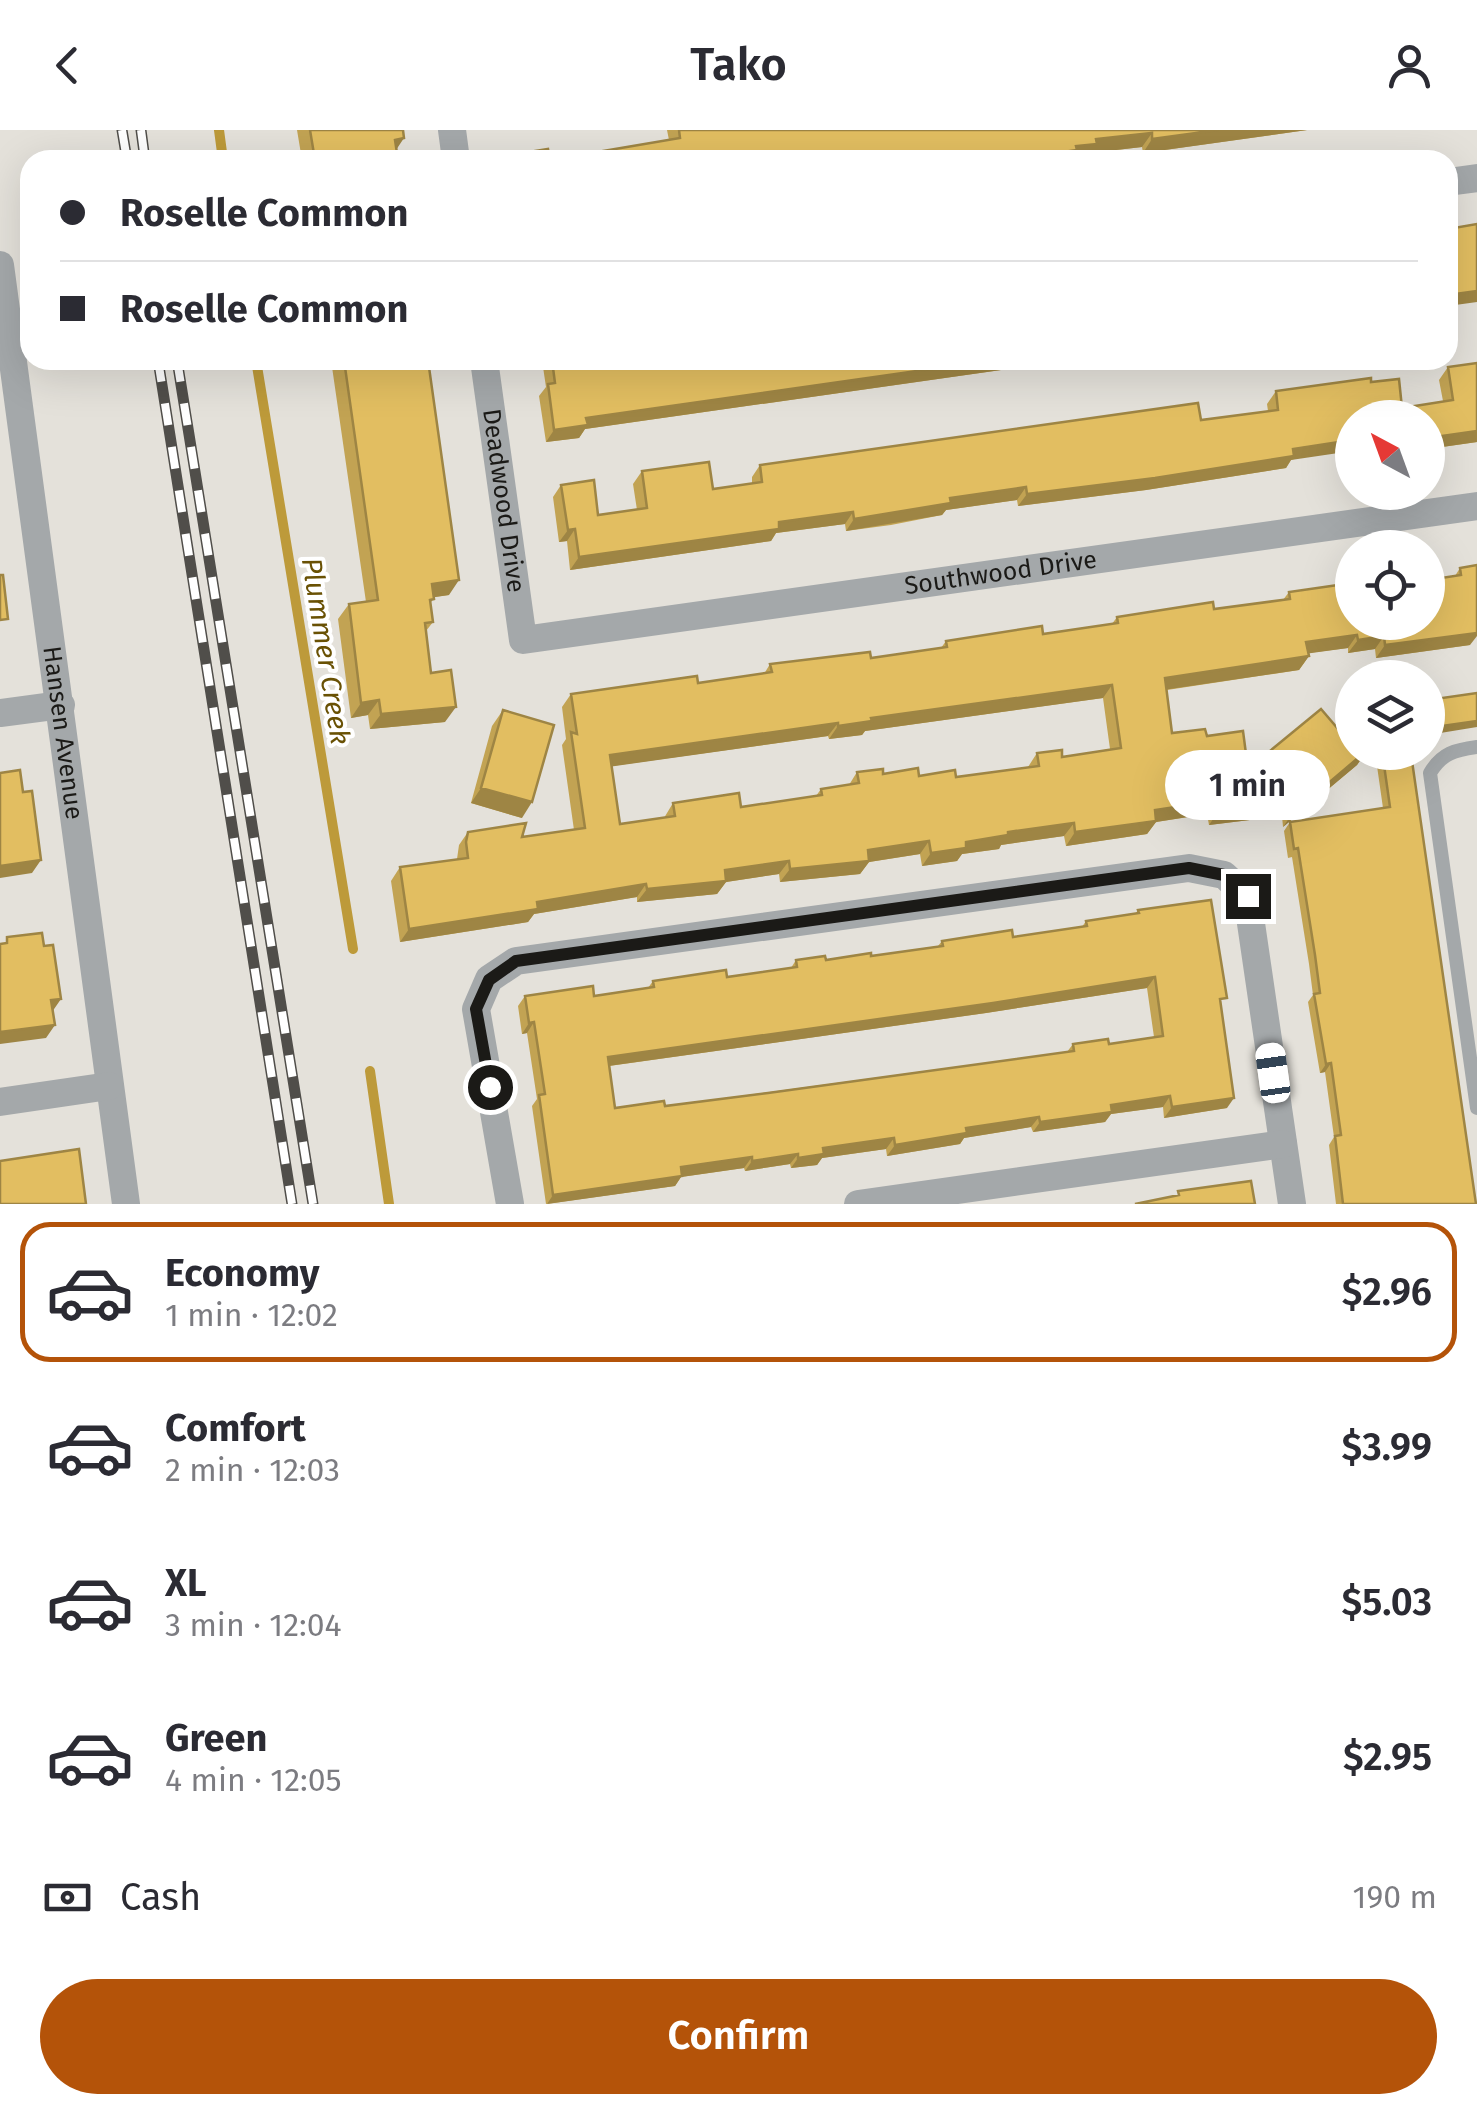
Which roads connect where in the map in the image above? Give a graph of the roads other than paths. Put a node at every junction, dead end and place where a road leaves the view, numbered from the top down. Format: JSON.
{"nodes":[{"id":1,"x":0,"y":265,"type":"edge"},
{"id":2,"x":3,"y":315,"type":"edge"},
{"id":3,"x":485,"y":370,"type":"edge"},
{"id":4,"x":9,"y":413,"type":"edge"},
{"id":5,"x":1477,"y":506,"type":"edge"},
{"id":6,"x":522,"y":640,"type":"joint"},
{"id":7,"x":61,"y":705,"type":"junction"},
{"id":8,"x":0,"y":713,"type":"edge"},
{"id":9,"x":1477,"y":747,"type":"edge"},
{"id":10,"x":109,"y":1086,"type":"junction"},
{"id":11,"x":0,"y":1102,"type":"edge"},
{"id":12,"x":1477,"y":1108,"type":"edge"},
{"id":13,"x":1283,"y":1144,"type":"junction"},
{"id":14,"x":126,"y":1204,"type":"edge"},
{"id":15,"x":510,"y":1204,"type":"edge"},
{"id":16,"x":858,"y":1204,"type":"edge"},
{"id":17,"x":1292,"y":1204,"type":"edge"}],
"edges":[{"from":1,"to":2,"type":"street","name":"Hansen Avenue"},
{"from":2,"to":4,"type":"street","name":"Hansen Avenue"},
{"from":3,"to":6,"type":"street","name":"Deadwood Drive"},
{"from":4,"to":7,"type":"street","name":"Hansen Avenue"},
{"from":5,"to":6,"type":"street","name":"Southwood Drive"},
{"from":7,"to":8,"type":"street"},
{"from":7,"to":10,"type":"street","name":"Hansen Avenue"},
{"from":9,"to":12,"type":"lane"},
{"from":10,"to":11,"type":"street"},
{"from":10,"to":14,"type":"street","name":"Hansen Avenue"},
{"from":13,"to":15,"type":"street"},
{"from":13,"to":16,"type":"street"},
{"from":13,"to":17,"type":"street"}]}
